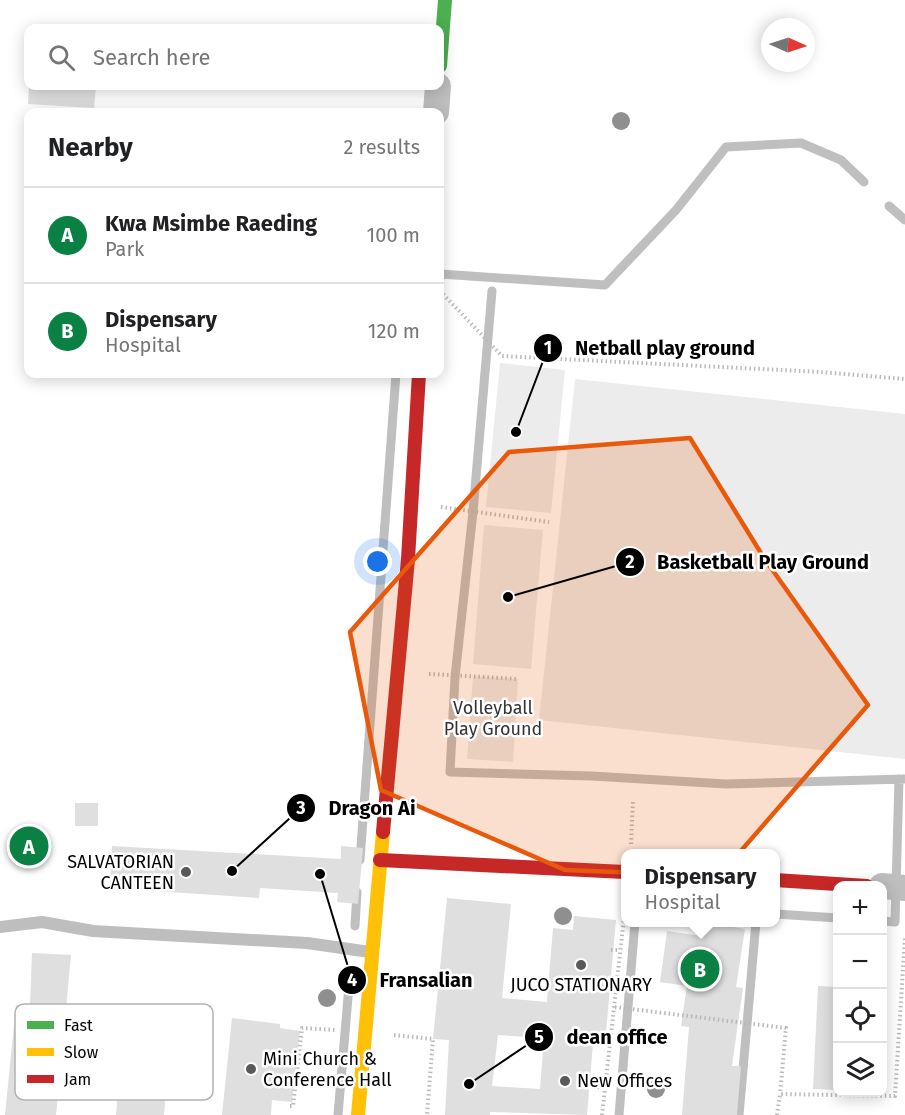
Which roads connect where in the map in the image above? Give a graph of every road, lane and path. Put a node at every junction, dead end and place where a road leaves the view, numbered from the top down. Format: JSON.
{"nodes":[{"id":1,"x":445,"y":0,"type":"edge"},
{"id":2,"x":443,"y":24,"type":"edge"},
{"id":3,"x":438,"y":90,"type":"edge"},
{"id":4,"x":436,"y":108,"type":"edge"},
{"id":5,"x":444,"y":295,"type":"edge"},
{"id":6,"x":419,"y":378,"type":"edge"},
{"id":7,"x":905,"y":379,"type":"edge"},
{"id":8,"x":414,"y":502,"type":"junction"},
{"id":9,"x":549,"y":522,"type":"dead end"},
{"id":10,"x":398,"y":670,"type":"junction"},
{"id":11,"x":518,"y":679,"type":"dead end"},
{"id":12,"x":633,"y":800,"type":"dead end"},
{"id":13,"x":630,"y":849,"type":"edge"},
{"id":14,"x":380,"y":860,"type":"junction"},
{"id":15,"x":621,"y":872,"type":"edge"},
{"id":16,"x":780,"y":880,"type":"edge"},
{"id":17,"x":833,"y":883,"type":"edge"},
{"id":18,"x":887,"y":886,"type":"edge"},
{"id":19,"x":905,"y":888,"type":"edge"},
{"id":20,"x":0,"y":927,"type":"edge"},
{"id":21,"x":623,"y":927,"type":"edge"},
{"id":22,"x":905,"y":937,"type":"edge"},
{"id":23,"x":611,"y":950,"type":"dead end"},
{"id":24,"x":620,"y":950,"type":"junction"},
{"id":25,"x":370,"y":952,"type":"junction"},
{"id":26,"x":615,"y":1007,"type":"junction"},
{"id":27,"x":593,"y":1086,"type":"dead end"},
{"id":28,"x":605,"y":1087,"type":"junction"},
{"id":29,"x":780,"y":1094,"type":"junction"},
{"id":30,"x":358,"y":1115,"type":"edge"},
{"id":31,"x":602,"y":1115,"type":"edge"},
{"id":32,"x":777,"y":1115,"type":"edge"}],
"edges":[{"from":1,"to":2,"type":"street"},
{"from":3,"to":4,"type":"street"},
{"from":5,"to":7,"type":"path"},
{"from":6,"to":8,"type":"street"},
{"from":8,"to":9,"type":"path"},
{"from":8,"to":10,"type":"street"},
{"from":10,"to":11,"type":"path"},
{"from":10,"to":14,"type":"street"},
{"from":12,"to":13,"type":"path"},
{"from":14,"to":15,"type":"street"},
{"from":14,"to":25,"type":"street"},
{"from":16,"to":17,"type":"street"},
{"from":18,"to":19,"type":"street"},
{"from":20,"to":25,"type":"lane"},
{"from":21,"to":24,"type":"path"},
{"from":22,"to":29,"type":"path"},
{"from":23,"to":24,"type":"path"},
{"from":24,"to":26,"type":"path"},
{"from":25,"to":30,"type":"street"},
{"from":26,"to":28,"type":"path"},
{"from":26,"to":29,"type":"path"},
{"from":27,"to":28,"type":"path"},
{"from":28,"to":31,"type":"path"},
{"from":29,"to":32,"type":"path"}]}
